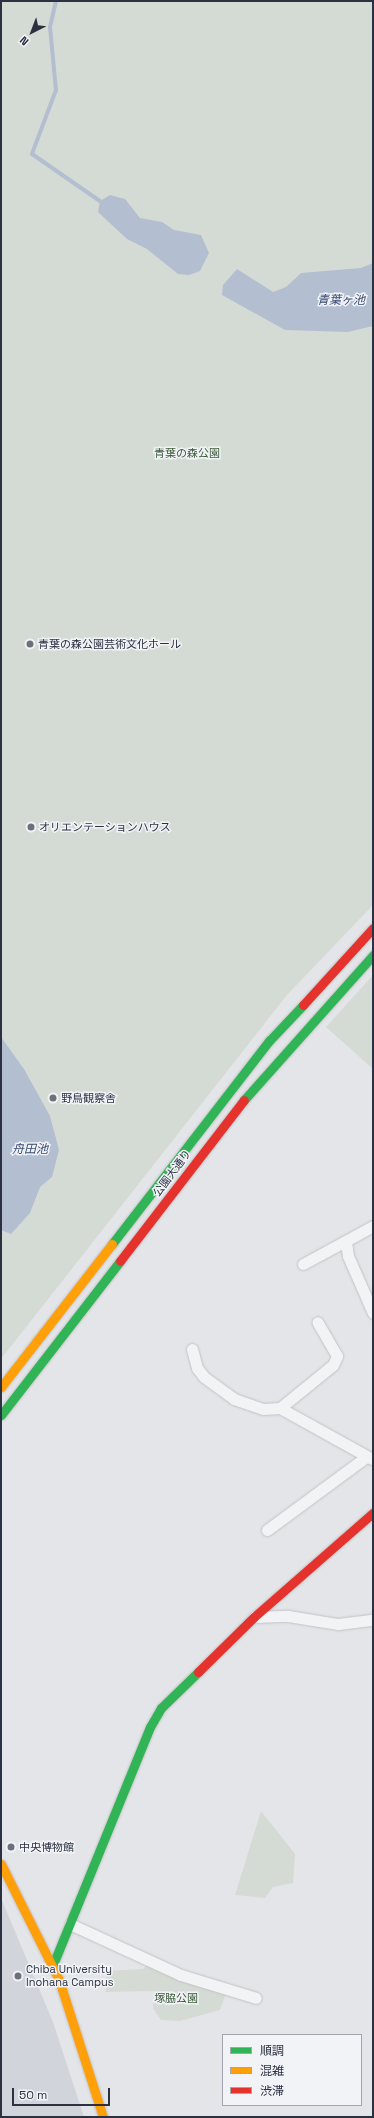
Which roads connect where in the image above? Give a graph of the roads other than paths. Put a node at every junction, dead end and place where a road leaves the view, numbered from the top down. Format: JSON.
{"nodes":[{"id":1,"x":373,"y":928,"type":"edge"},
{"id":2,"x":373,"y":953,"type":"edge"},
{"id":3,"x":348,"y":956,"type":"junction"},
{"id":4,"x":373,"y":1226,"type":"edge"},
{"id":5,"x":346,"y":1242,"type":"junction"},
{"id":6,"x":304,"y":1264,"type":"dead end"},
{"id":7,"x":373,"y":1313,"type":"edge"},
{"id":8,"x":317,"y":1322,"type":"dead end"},
{"id":9,"x":192,"y":1349,"type":"dead end"},
{"id":10,"x":1,"y":1387,"type":"edge"},
{"id":11,"x":280,"y":1408,"type":"junction"},
{"id":12,"x":1,"y":1415,"type":"edge"},
{"id":13,"x":369,"y":1458,"type":"edge"},
{"id":14,"x":373,"y":1513,"type":"edge"},
{"id":15,"x":267,"y":1530,"type":"dead end"},
{"id":16,"x":254,"y":1617,"type":"junction"},
{"id":17,"x":373,"y":1620,"type":"edge"},
{"id":18,"x":1,"y":1864,"type":"edge"},
{"id":19,"x":70,"y":1924,"type":"junction"},
{"id":20,"x":52,"y":1968,"type":"junction"},
{"id":21,"x":256,"y":1998,"type":"dead end"},
{"id":22,"x":103,"y":2117,"type":"edge"}],
"edges":[{"from":1,"to":3,"type":"street","name":"公園大通り"},
{"from":2,"to":3,"type":"street"},
{"from":2,"to":12,"type":"street","name":"公園大通り"},
{"from":3,"to":10,"type":"street","name":"公園大通り"},
{"from":4,"to":5,"type":"street"},
{"from":5,"to":6,"type":"street"},
{"from":5,"to":7,"type":"street"},
{"from":8,"to":11,"type":"street"},
{"from":9,"to":11,"type":"street"},
{"from":11,"to":13,"type":"street"},
{"from":13,"to":15,"type":"street"},
{"from":14,"to":16,"type":"street"},
{"from":16,"to":17,"type":"street"},
{"from":16,"to":19,"type":"street"},
{"from":18,"to":20,"type":"street"},
{"from":19,"to":20,"type":"street"},
{"from":19,"to":21,"type":"street"},
{"from":20,"to":22,"type":"street"}]}
